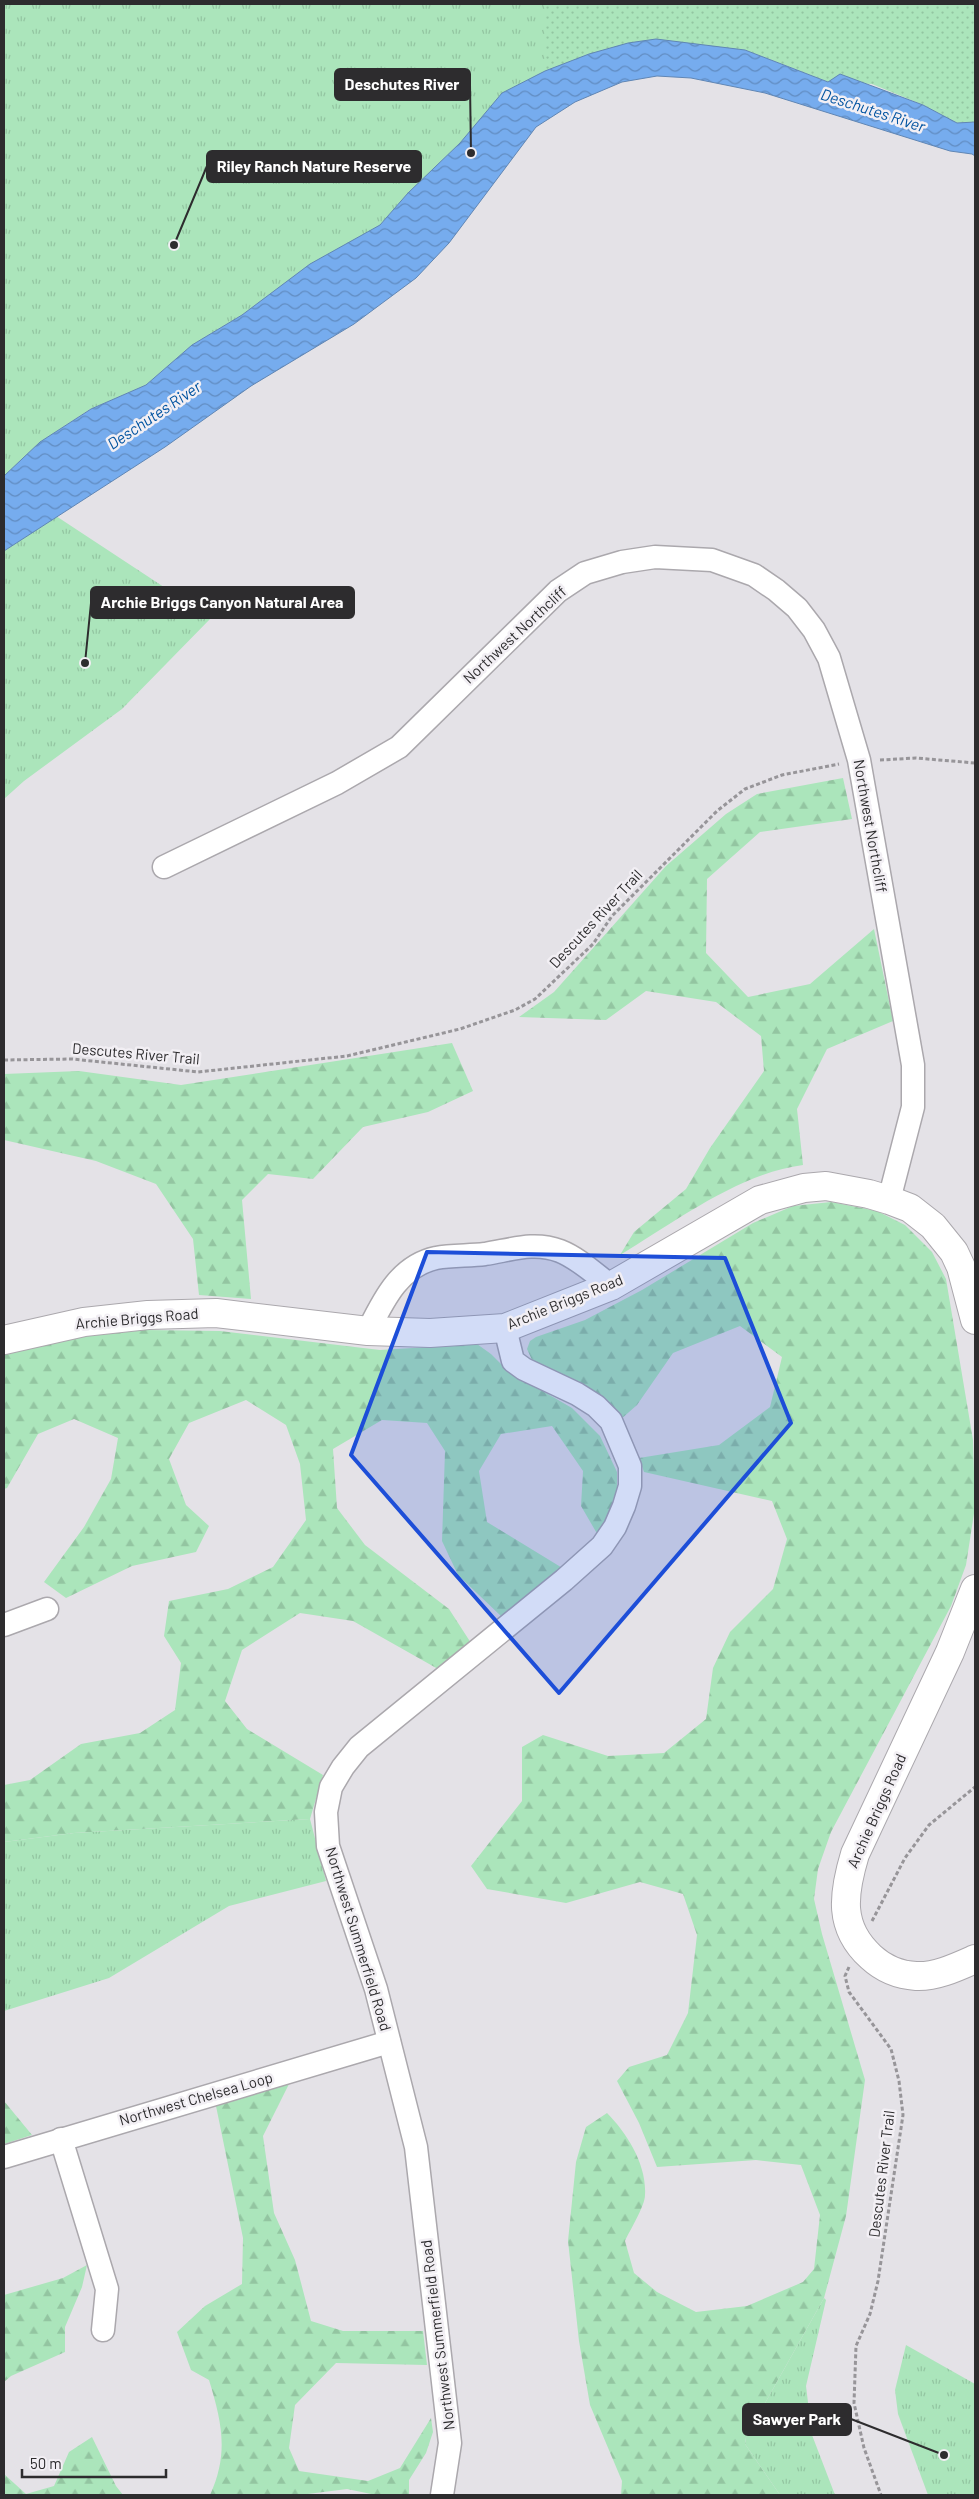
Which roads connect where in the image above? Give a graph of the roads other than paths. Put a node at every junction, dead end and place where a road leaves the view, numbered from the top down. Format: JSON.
{"nodes":[{"id":1,"x":164,"y":867,"type":"dead end"},
{"id":2,"x":889,"y":1200,"type":"junction"},
{"id":3,"x":611,"y":1286,"type":"junction"},
{"id":4,"x":975,"y":1320,"type":"edge"},
{"id":5,"x":505,"y":1328,"type":"junction"},
{"id":6,"x":368,"y":1331,"type":"junction"},
{"id":7,"x":4,"y":1340,"type":"edge"},
{"id":8,"x":975,"y":1589,"type":"edge"},
{"id":9,"x":47,"y":1609,"type":"dead end"},
{"id":10,"x":4,"y":1625,"type":"edge"},
{"id":11,"x":975,"y":1959,"type":"edge"},
{"id":12,"x":389,"y":2042,"type":"junction"},
{"id":13,"x":61,"y":2139,"type":"junction"},
{"id":14,"x":4,"y":2157,"type":"edge"},
{"id":15,"x":103,"y":2330,"type":"dead end"},
{"id":16,"x":442,"y":2495,"type":"edge"}],
"edges":[{"from":1,"to":2,"type":"street","name":"Northwest Northcliff"},
{"from":2,"to":3,"type":"street","name":"Archie Briggs Road"},
{"from":2,"to":4,"type":"street","name":"Archie Briggs Road"},
{"from":3,"to":5,"type":"street","name":"Archie Briggs Road"},
{"from":3,"to":6,"type":"street"},
{"from":5,"to":6,"type":"street","name":"Archie Briggs Road"},
{"from":5,"to":12,"type":"street","name":"Northwest Summerfield Road"},
{"from":6,"to":7,"type":"street","name":"Archie Briggs Road"},
{"from":8,"to":11,"type":"street","name":"Archie Briggs Road"},
{"from":9,"to":10,"type":"street"},
{"from":12,"to":13,"type":"street","name":"Northwest Chelsea Loop"},
{"from":12,"to":16,"type":"street","name":"Northwest Summerfield Road"},
{"from":13,"to":14,"type":"street","name":"Northwest Chelsea Loop"},
{"from":13,"to":15,"type":"street"}]}
